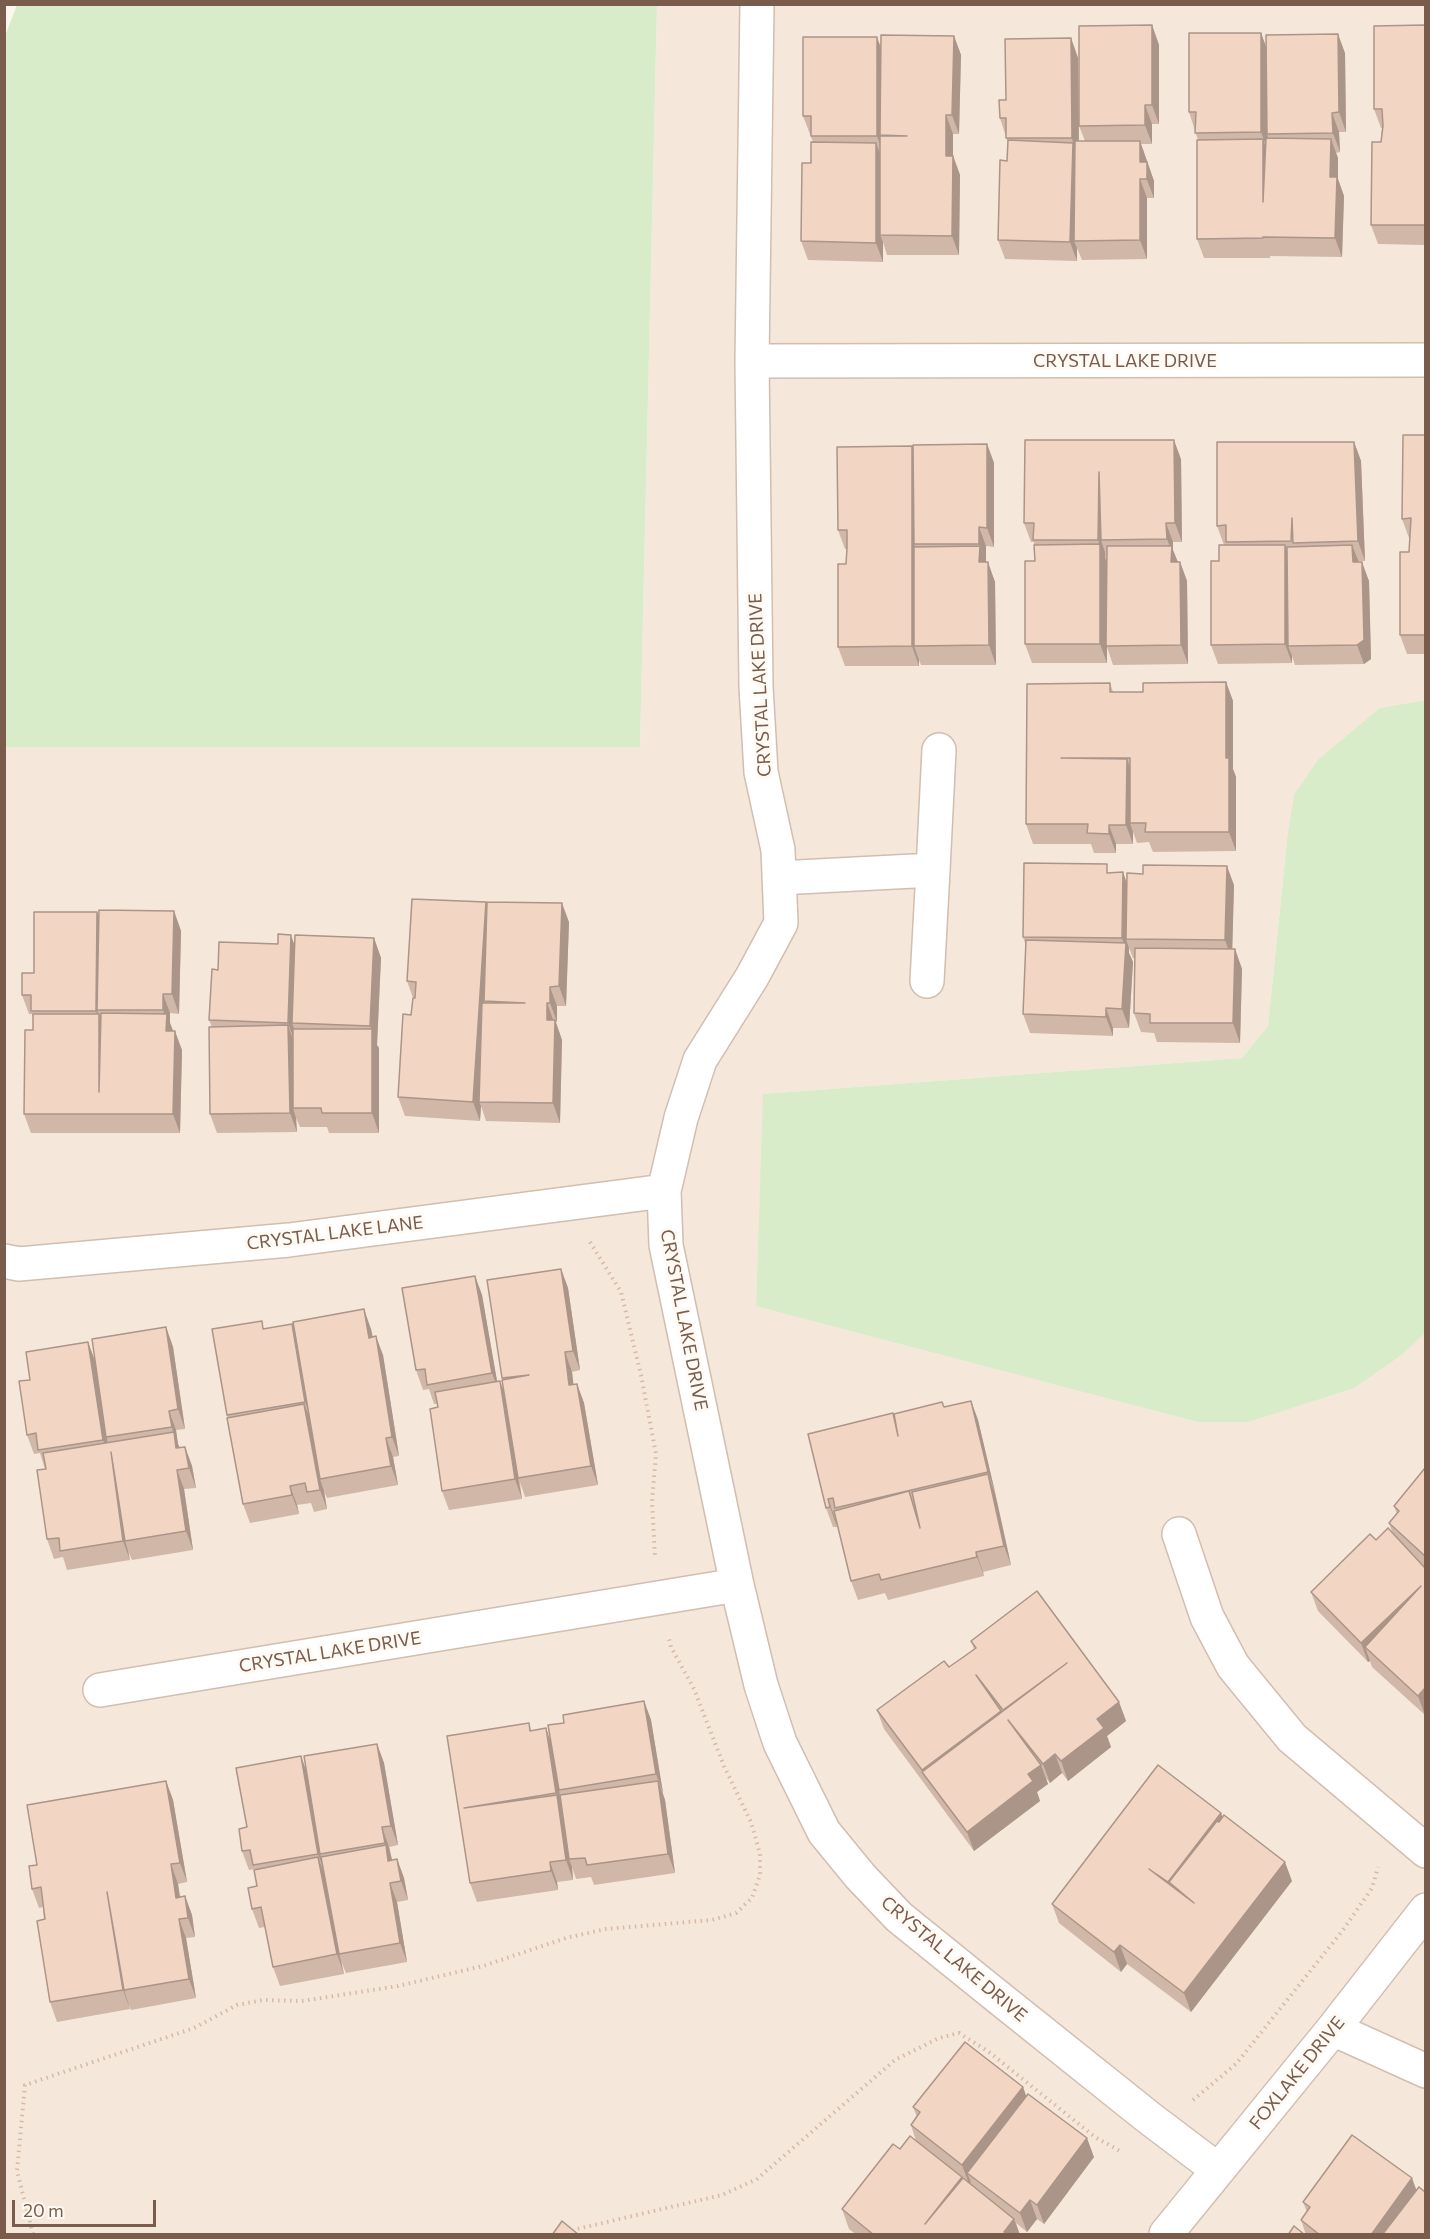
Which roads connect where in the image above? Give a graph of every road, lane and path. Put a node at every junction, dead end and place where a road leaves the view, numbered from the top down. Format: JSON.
{"nodes":[{"id":1,"x":756,"y":4,"type":"edge"},
{"id":2,"x":1425,"y":360,"type":"edge"},
{"id":3,"x":752,"y":361,"type":"junction"},
{"id":4,"x":939,"y":750,"type":"dead end"},
{"id":5,"x":933,"y":870,"type":"junction"},
{"id":6,"x":779,"y":878,"type":"junction"},
{"id":7,"x":927,"y":981,"type":"dead end"},
{"id":8,"x":664,"y":1191,"type":"junction"},
{"id":9,"x":584,"y":1201,"type":"junction"},
{"id":10,"x":4,"y":1261,"type":"edge"},
{"id":11,"x":1179,"y":1534,"type":"dead end"},
{"id":12,"x":737,"y":1585,"type":"junction"},
{"id":13,"x":662,"y":1598,"type":"junction"},
{"id":14,"x":100,"y":1690,"type":"dead end"},
{"id":15,"x":1425,"y":1851,"type":"edge"},
{"id":16,"x":1425,"y":1910,"type":"edge"},
{"id":17,"x":1333,"y":2029,"type":"junction"},
{"id":18,"x":1425,"y":2071,"type":"edge"},
{"id":19,"x":1218,"y":2170,"type":"junction"},
{"id":20,"x":33,"y":2235,"type":"edge"},
{"id":21,"x":1166,"y":2235,"type":"edge"}],
"edges":[{"from":1,"to":3,"type":"street","name":"CRYSTAL LAKE DRIVE"},
{"from":2,"to":3,"type":"street","name":"CRYSTAL LAKE DRIVE"},
{"from":3,"to":6,"type":"street","name":"CRYSTAL LAKE DRIVE"},
{"from":4,"to":5,"type":"street"},
{"from":5,"to":6,"type":"street"},
{"from":5,"to":7,"type":"street"},
{"from":6,"to":8,"type":"street","name":"CRYSTAL LAKE DRIVE"},
{"from":8,"to":9,"type":"street","name":"CRYSTAL LAKE LANE"},
{"from":8,"to":12,"type":"street","name":"CRYSTAL LAKE DRIVE"},
{"from":9,"to":10,"type":"street","name":"CRYSTAL LAKE LANE"},
{"from":9,"to":13,"type":"path"},
{"from":11,"to":15,"type":"street"},
{"from":12,"to":13,"type":"street","name":"CRYSTAL LAKE DRIVE"},
{"from":12,"to":19,"type":"street","name":"CRYSTAL LAKE DRIVE"},
{"from":13,"to":14,"type":"street","name":"CRYSTAL LAKE DRIVE"},
{"from":13,"to":20,"type":"path"},
{"from":16,"to":17,"type":"street","name":"FOXLAKE DRIVE"},
{"from":17,"to":18,"type":"street"},
{"from":17,"to":19,"type":"street","name":"FOXLAKE DRIVE"},
{"from":19,"to":21,"type":"street","name":"FOXLAKE DRIVE"}]}
